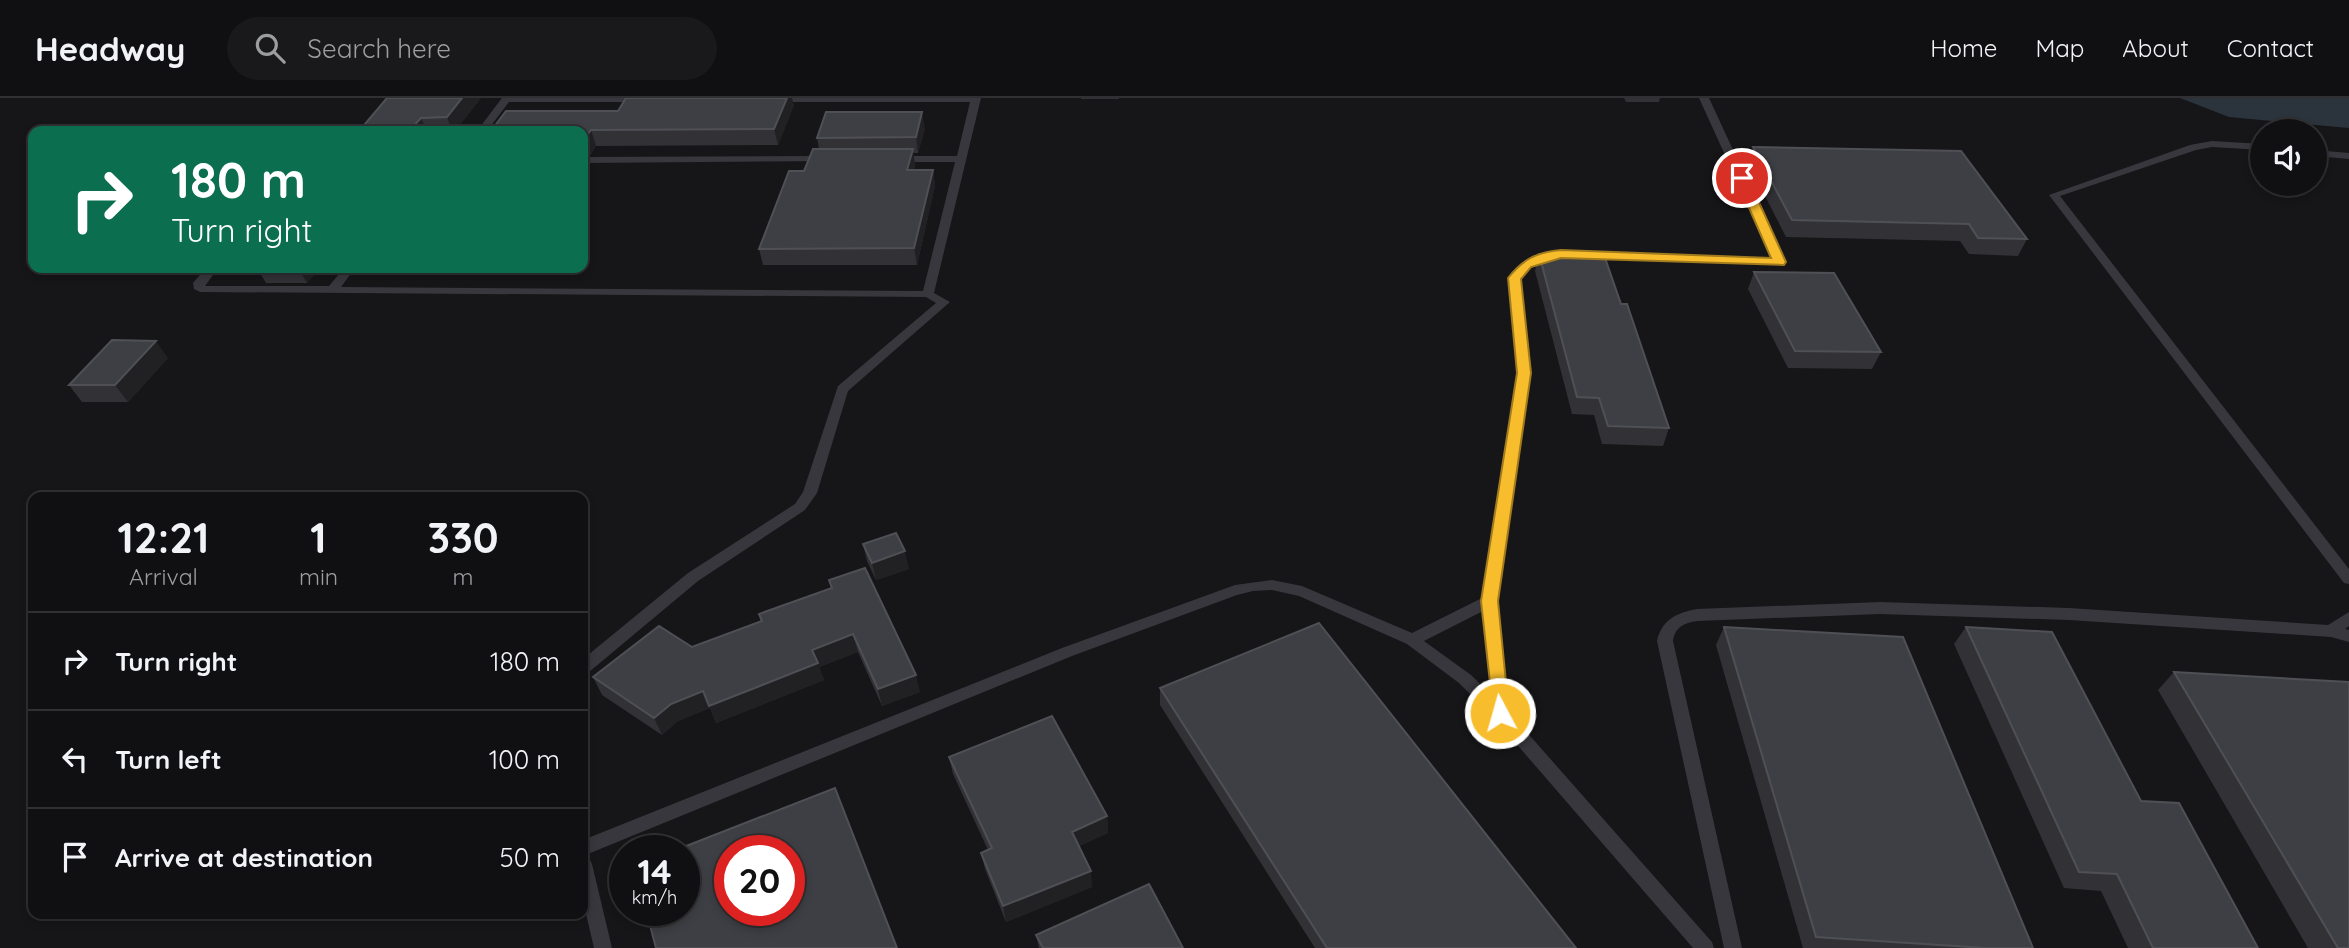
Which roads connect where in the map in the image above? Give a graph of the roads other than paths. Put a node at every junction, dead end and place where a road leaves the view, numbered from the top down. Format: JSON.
{"nodes":[{"id":1,"x":506,"y":98,"type":"edge"},
{"id":2,"x":1704,"y":98,"type":"edge"},
{"id":3,"x":657,"y":99,"type":"edge"},
{"id":4,"x":768,"y":99,"type":"edge"},
{"id":5,"x":976,"y":99,"type":"edge"},
{"id":6,"x":486,"y":126,"type":"edge"},
{"id":7,"x":2250,"y":146,"type":"edge"},
{"id":8,"x":2327,"y":154,"type":"edge"},
{"id":9,"x":2349,"y":156,"type":"edge"},
{"id":10,"x":834,"y":159,"type":"edge"},
{"id":11,"x":876,"y":159,"type":"edge"},
{"id":12,"x":960,"y":159,"type":"junction"},
{"id":13,"x":588,"y":160,"type":"edge"},
{"id":14,"x":208,"y":273,"type":"edge"},
{"id":15,"x":346,"y":273,"type":"edge"},
{"id":16,"x":331,"y":291,"type":"junction"},
{"id":17,"x":928,"y":294,"type":"junction"},
{"id":18,"x":2349,"y":579,"type":"edge"},
{"id":19,"x":1489,"y":601,"type":"junction"},
{"id":20,"x":2349,"y":618,"type":"edge"},
{"id":21,"x":2331,"y":631,"type":"junction"},
{"id":22,"x":2349,"y":636,"type":"edge"},
{"id":23,"x":1412,"y":640,"type":"junction"},
{"id":24,"x":588,"y":664,"type":"edge"},
{"id":25,"x":1500,"y":713,"type":"junction"},
{"id":26,"x":588,"y":846,"type":"edge"},
{"id":27,"x":588,"y":885,"type":"edge"},
{"id":28,"x":603,"y":948,"type":"edge"},
{"id":29,"x":1705,"y":948,"type":"edge"},
{"id":30,"x":1733,"y":948,"type":"edge"}],
"edges":[{"from":1,"to":3,"type":"lane"},
{"from":1,"to":6,"type":"lane"},
{"from":2,"to":19,"type":"lane"},
{"from":4,"to":5,"type":"lane"},
{"from":5,"to":12,"type":"lane"},
{"from":7,"to":18,"type":"lane"},
{"from":8,"to":9,"type":"lane"},
{"from":10,"to":13,"type":"lane"},
{"from":11,"to":12,"type":"lane"},
{"from":12,"to":17,"type":"lane"},
{"from":14,"to":16,"type":"lane"},
{"from":15,"to":16,"type":"lane"},
{"from":16,"to":17,"type":"lane"},
{"from":17,"to":24,"type":"lane"},
{"from":19,"to":23,"type":"lane"},
{"from":19,"to":25,"type":"lane"},
{"from":20,"to":21,"type":"lane"},
{"from":21,"to":22,"type":"lane"},
{"from":21,"to":30,"type":"lane"},
{"from":23,"to":25,"type":"lane"},
{"from":23,"to":26,"type":"lane"},
{"from":25,"to":29,"type":"lane"},
{"from":27,"to":28,"type":"lane"}]}
